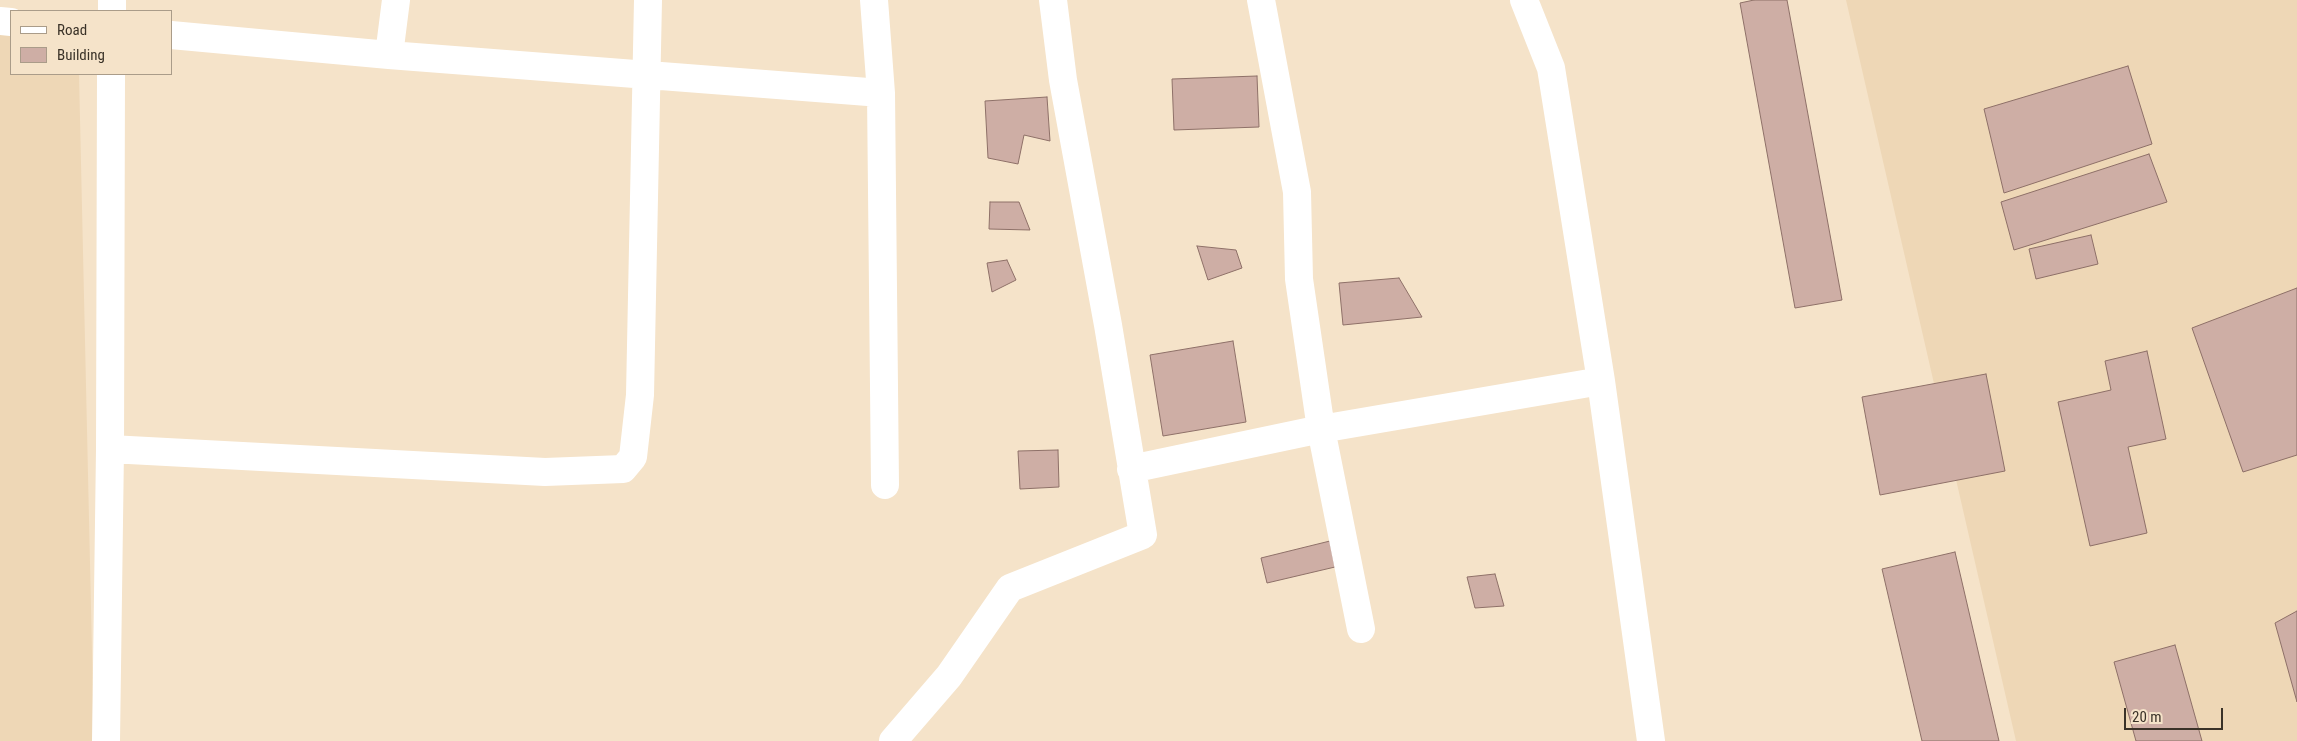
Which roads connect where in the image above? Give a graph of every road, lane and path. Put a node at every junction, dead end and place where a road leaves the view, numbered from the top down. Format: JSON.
{"nodes":[{"id":1,"x":396,"y":0,"type":"edge"},
{"id":2,"x":648,"y":0,"type":"edge"},
{"id":3,"x":874,"y":0,"type":"edge"},
{"id":4,"x":1053,"y":0,"type":"edge"},
{"id":5,"x":1261,"y":0,"type":"edge"},
{"id":6,"x":1524,"y":0,"type":"edge"},
{"id":7,"x":172,"y":35,"type":"edge"},
{"id":8,"x":389,"y":55,"type":"junction"},
{"id":9,"x":111,"y":75,"type":"edge"},
{"id":10,"x":645,"y":75,"type":"junction"},
{"id":11,"x":881,"y":93,"type":"junction"},
{"id":12,"x":1601,"y":381,"type":"junction"},
{"id":13,"x":1321,"y":429,"type":"junction"},
{"id":14,"x":110,"y":449,"type":"junction"},
{"id":15,"x":1131,"y":469,"type":"junction"},
{"id":16,"x":885,"y":485,"type":"dead end"},
{"id":17,"x":1360,"y":629,"type":"dead end"},
{"id":18,"x":106,"y":741,"type":"edge"},
{"id":19,"x":892,"y":741,"type":"edge"},
{"id":20,"x":1651,"y":741,"type":"edge"}],
"edges":[{"from":1,"to":8,"type":"street"},
{"from":2,"to":10,"type":"street"},
{"from":3,"to":11,"type":"street"},
{"from":4,"to":15,"type":"street"},
{"from":5,"to":13,"type":"street"},
{"from":6,"to":12,"type":"street"},
{"from":7,"to":8,"type":"street"},
{"from":8,"to":10,"type":"street"},
{"from":9,"to":14,"type":"street"},
{"from":10,"to":11,"type":"street"},
{"from":10,"to":14,"type":"street"},
{"from":11,"to":16,"type":"street"},
{"from":12,"to":13,"type":"street"},
{"from":12,"to":20,"type":"street"},
{"from":13,"to":15,"type":"street"},
{"from":13,"to":17,"type":"street"},
{"from":14,"to":18,"type":"street"},
{"from":15,"to":19,"type":"street"}]}
